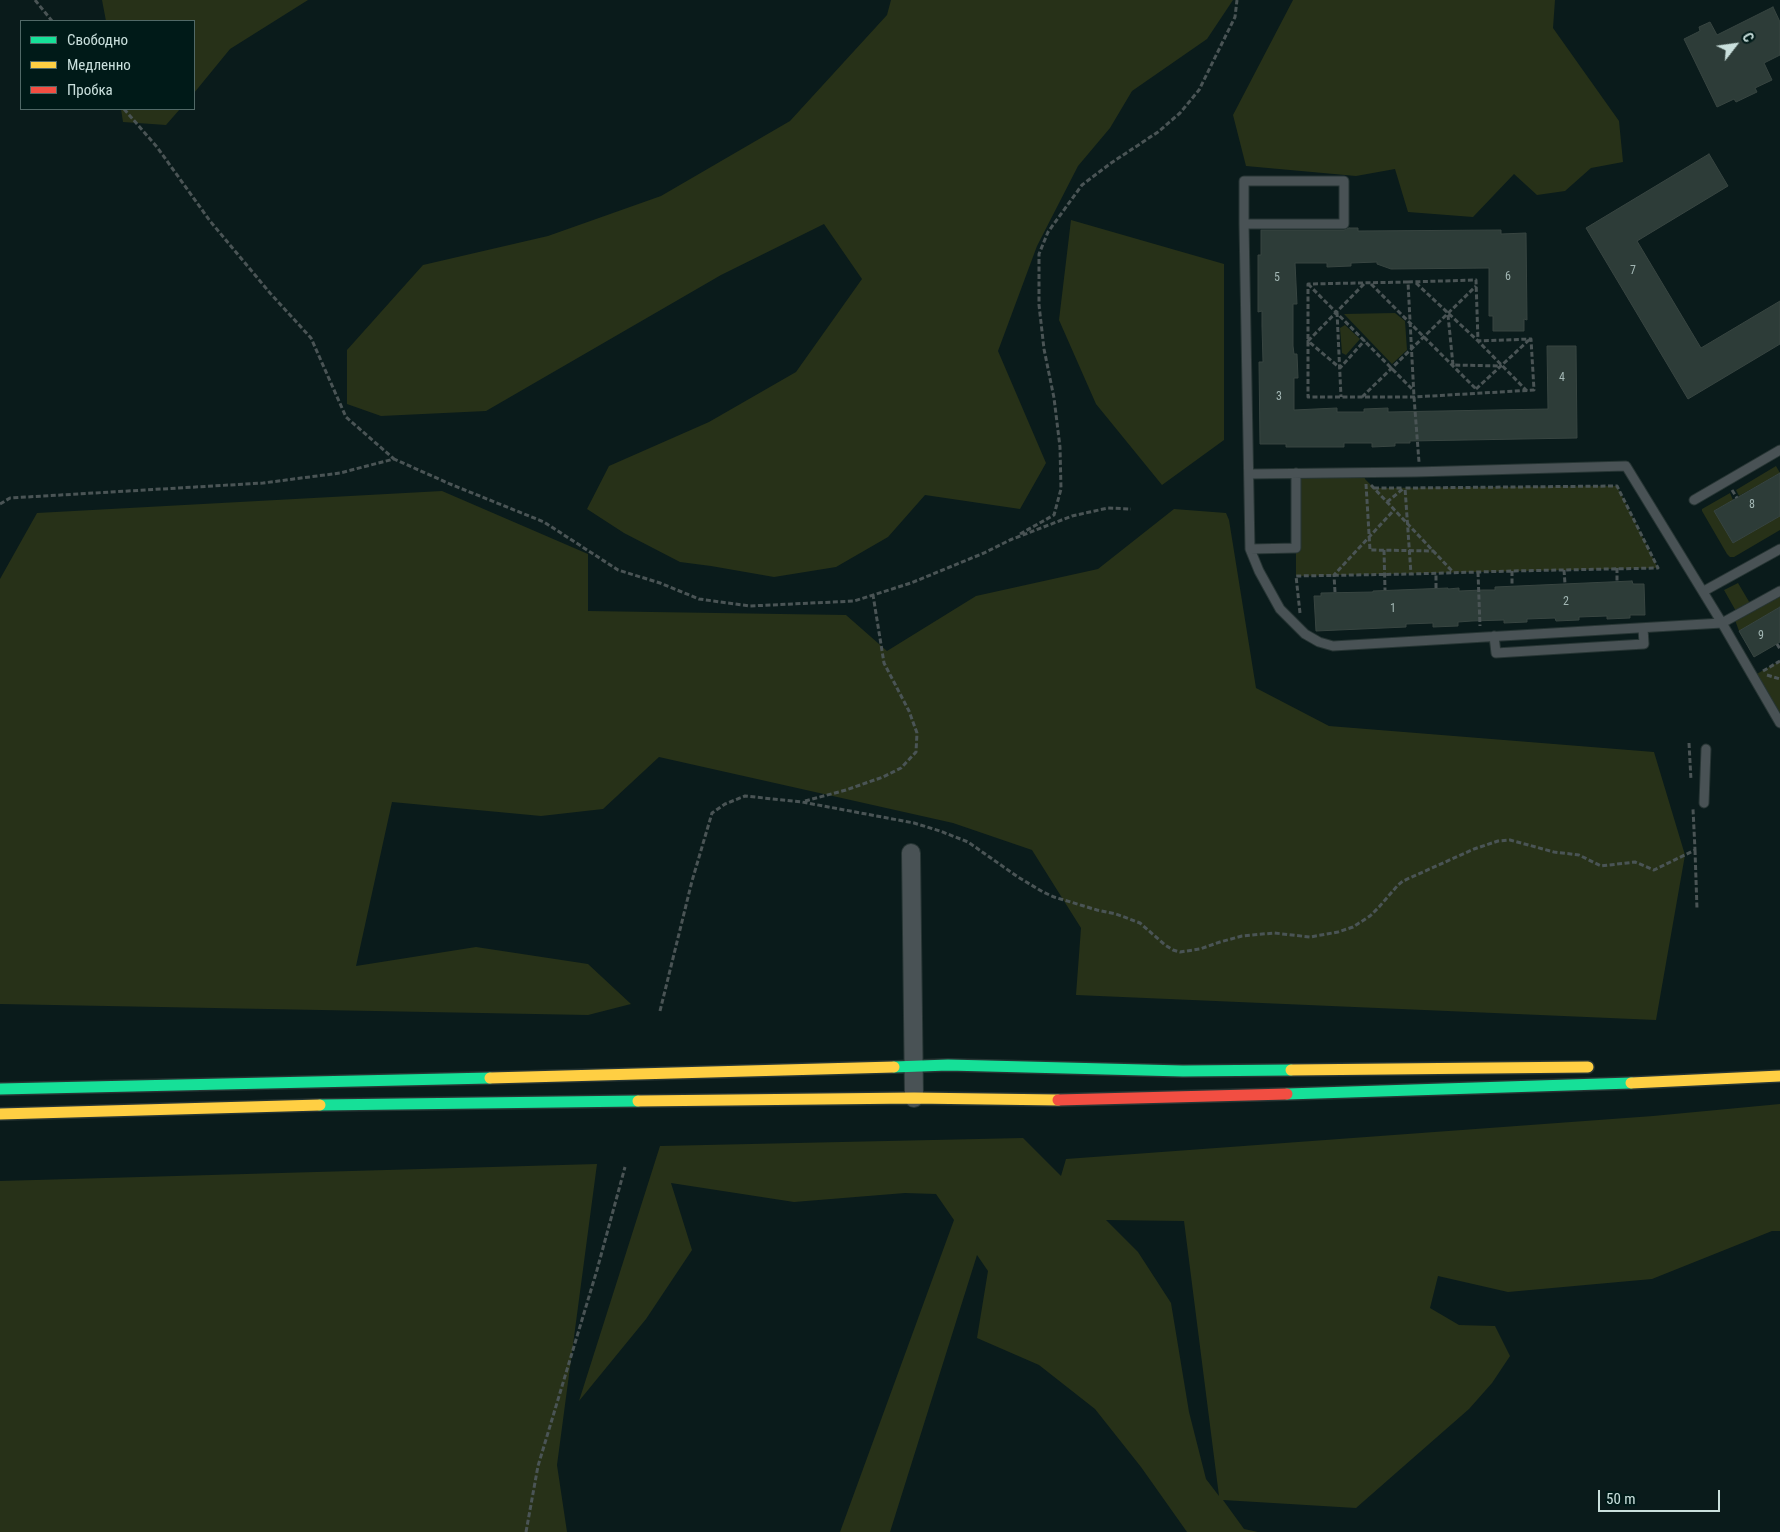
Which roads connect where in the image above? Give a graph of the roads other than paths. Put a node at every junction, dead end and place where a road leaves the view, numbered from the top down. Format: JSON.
{"nodes":[{"id":1,"x":1244,"y":224,"type":"junction"},
{"id":2,"x":1780,"y":450,"type":"edge"},
{"id":3,"x":1296,"y":473,"type":"junction"},
{"id":4,"x":1249,"y":474,"type":"junction"},
{"id":5,"x":1694,"y":500,"type":"dead end"},
{"id":6,"x":1250,"y":549,"type":"junction"},
{"id":7,"x":1780,"y":549,"type":"edge"},
{"id":8,"x":1780,"y":591,"type":"edge"},
{"id":9,"x":1704,"y":592,"type":"junction"},
{"id":10,"x":1722,"y":623,"type":"junction"},
{"id":11,"x":1643,"y":628,"type":"junction"},
{"id":12,"x":1494,"y":636,"type":"junction"},
{"id":13,"x":1780,"y":723,"type":"edge"},
{"id":14,"x":1706,"y":749,"type":"dead end"},
{"id":15,"x":1704,"y":803,"type":"dead end"},
{"id":16,"x":911,"y":853,"type":"dead end"},
{"id":17,"x":914,"y":1066,"type":"junction"},
{"id":18,"x":1595,"y":1067,"type":"dead end"},
{"id":19,"x":1780,"y":1076,"type":"edge"},
{"id":20,"x":0,"y":1089,"type":"edge"},
{"id":21,"x":914,"y":1098,"type":"junction"},
{"id":22,"x":0,"y":1114,"type":"edge"}],
"edges":[{"from":1,"to":1,"type":"lane"},
{"from":1,"to":4,"type":"lane"},
{"from":2,"to":5,"type":"lane"},
{"from":3,"to":4,"type":"lane"},
{"from":3,"to":6,"type":"lane"},
{"from":3,"to":9,"type":"lane"},
{"from":4,"to":6,"type":"lane"},
{"from":6,"to":12,"type":"lane"},
{"from":7,"to":9,"type":"lane"},
{"from":8,"to":10,"type":"lane"},
{"from":9,"to":10,"type":"lane"},
{"from":10,"to":11,"type":"lane"},
{"from":10,"to":13,"type":"lane"},
{"from":11,"to":12,"type":"lane"},
{"from":11,"to":12,"type":"lane"},
{"from":14,"to":15,"type":"lane"},
{"from":16,"to":17,"type":"street"},
{"from":17,"to":18,"type":"main road"},
{"from":17,"to":20,"type":"main road"},
{"from":17,"to":21,"type":"street"},
{"from":19,"to":21,"type":"main road"},
{"from":21,"to":22,"type":"main road"}]}
